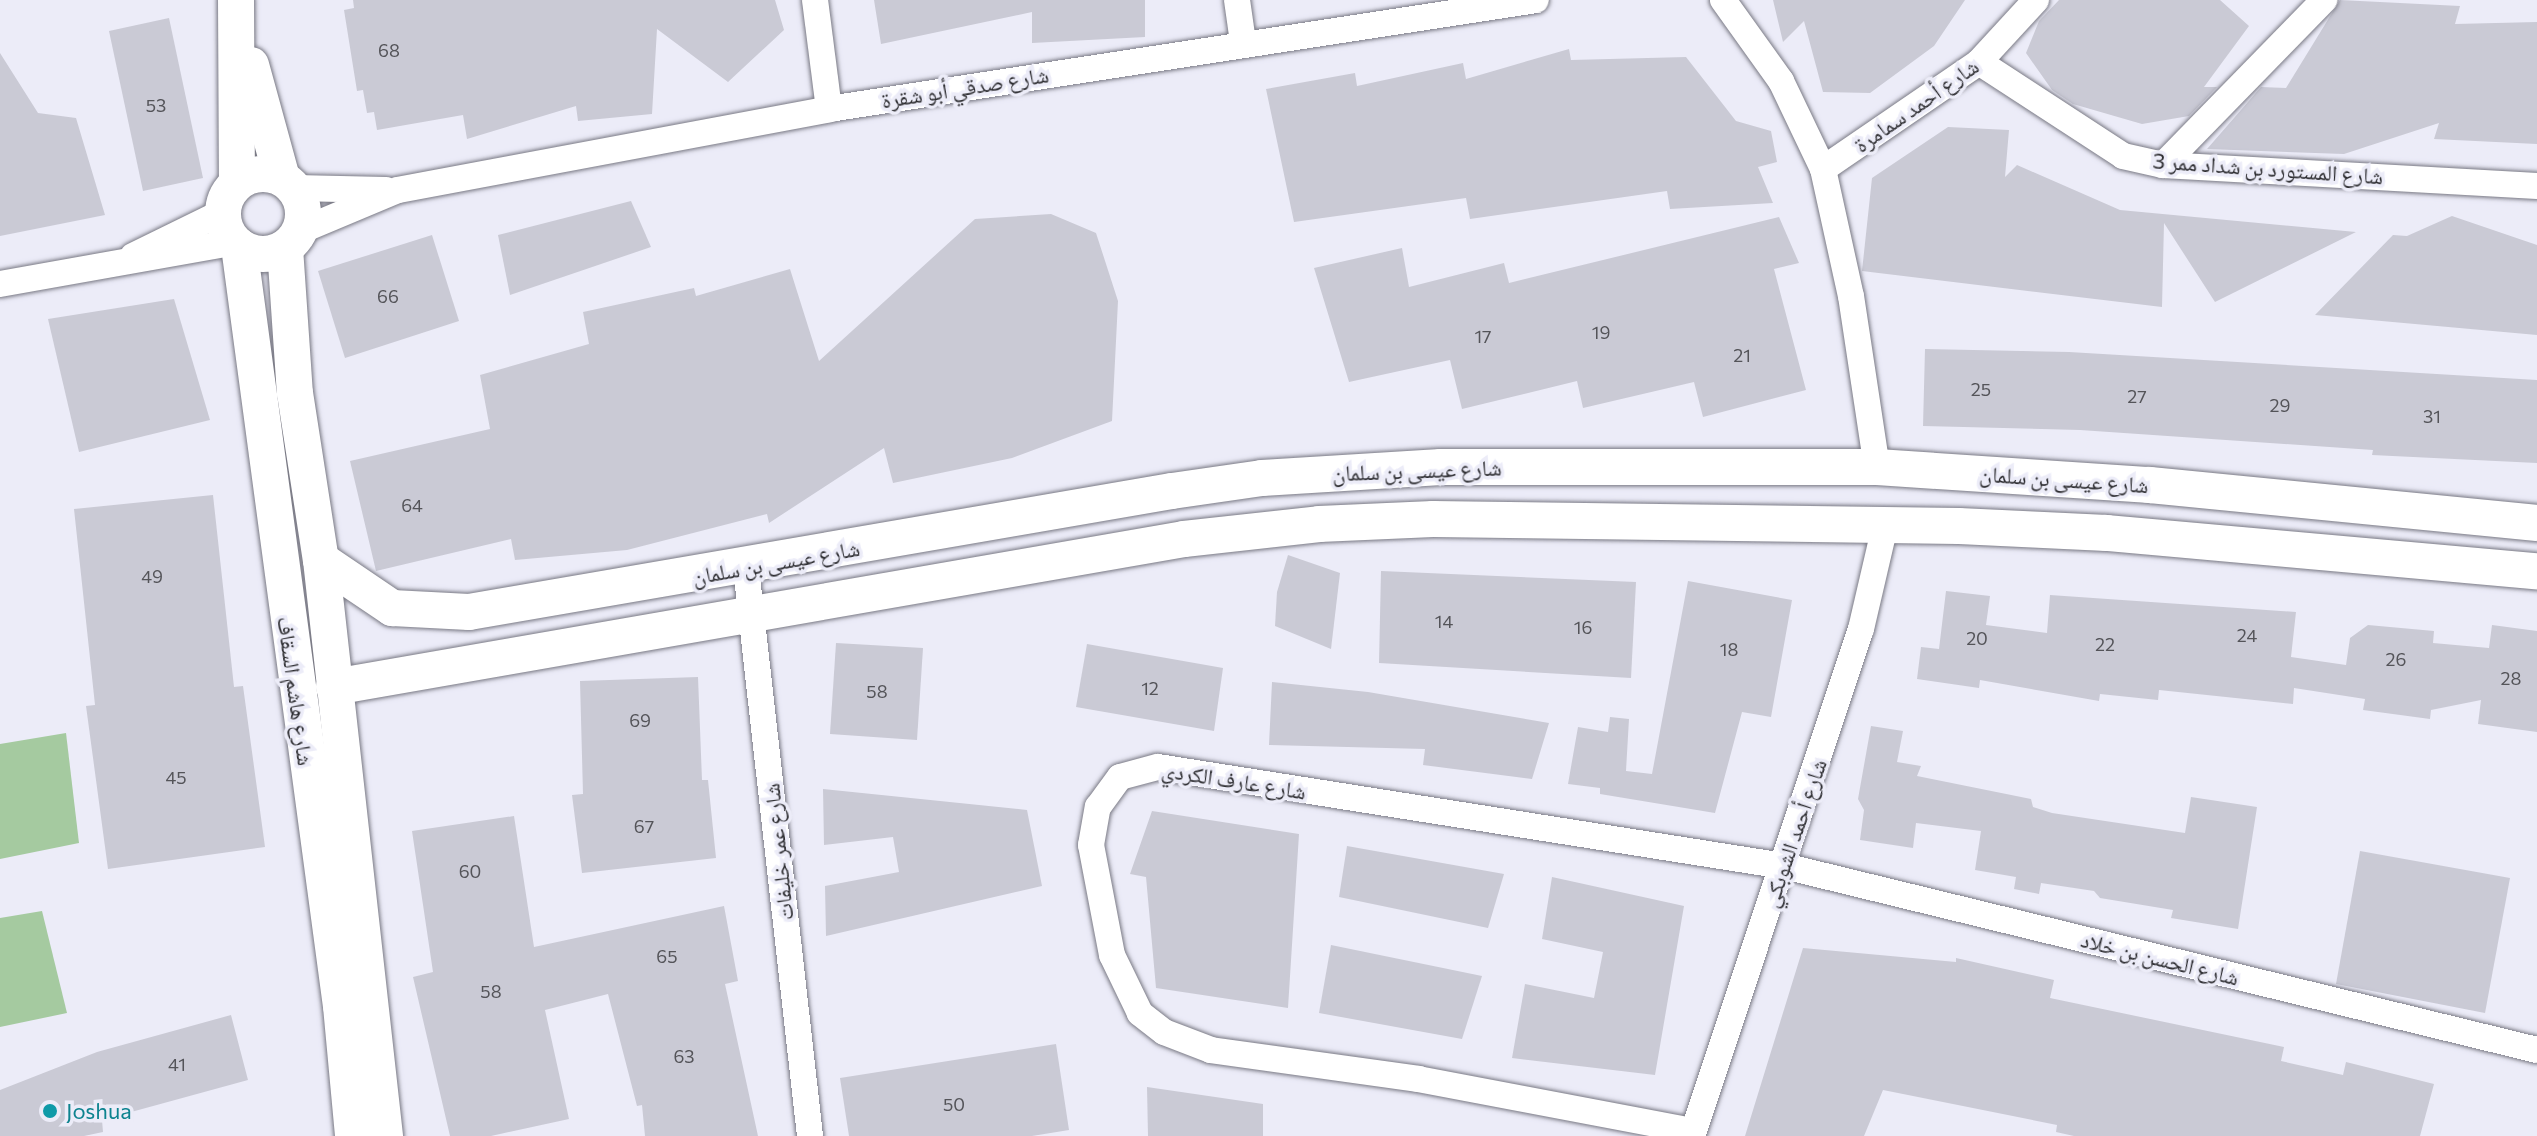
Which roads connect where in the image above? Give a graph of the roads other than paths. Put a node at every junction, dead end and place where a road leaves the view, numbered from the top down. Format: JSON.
{"nodes":[{"id":1,"x":815,"y":0,"type":"edge"},
{"id":2,"x":1237,"y":0,"type":"edge"},
{"id":3,"x":1536,"y":0,"type":"edge"},
{"id":4,"x":1723,"y":0,"type":"edge"},
{"id":5,"x":2036,"y":0,"type":"edge"},
{"id":6,"x":2324,"y":0,"type":"edge"},
{"id":7,"x":236,"y":8,"type":"edge"},
{"id":8,"x":1243,"y":42,"type":"junction"},
{"id":9,"x":1979,"y":62,"type":"junction"},
{"id":10,"x":829,"y":109,"type":"junction"},
{"id":11,"x":2163,"y":165,"type":"junction"},
{"id":12,"x":1823,"y":169,"type":"junction"},
{"id":13,"x":288,"y":183,"type":"junction"},
{"id":14,"x":2537,"y":186,"type":"edge"},
{"id":15,"x":398,"y":190,"type":"junction"},
{"id":16,"x":233,"y":221,"type":"junction"},
{"id":17,"x":292,"y":240,"type":"junction"},
{"id":18,"x":0,"y":284,"type":"edge"},
{"id":19,"x":1485,"y":467,"type":"junction"},
{"id":20,"x":1877,"y":467,"type":"junction"},
{"id":21,"x":1480,"y":519,"type":"junction"},
{"id":22,"x":2537,"y":523,"type":"edge"},
{"id":23,"x":1885,"y":526,"type":"junction"},
{"id":24,"x":321,"y":560,"type":"junction"},
{"id":25,"x":746,"y":568,"type":"junction"},
{"id":26,"x":2537,"y":571,"type":"edge"},
{"id":27,"x":752,"y":615,"type":"junction"},
{"id":28,"x":334,"y":687,"type":"junction"},
{"id":29,"x":1784,"y":866,"type":"junction"},
{"id":30,"x":2537,"y":1050,"type":"edge"},
{"id":31,"x":1692,"y":1134,"type":"edge"},
{"id":32,"x":353,"y":1136,"type":"edge"},
{"id":33,"x":385,"y":1136,"type":"edge"},
{"id":34,"x":810,"y":1136,"type":"edge"}],
"edges":[{"from":1,"to":10,"type":"street"},
{"from":2,"to":8,"type":"street"},
{"from":3,"to":8,"type":"street","name":"شارع صدقي أبو شقرة"},
{"from":4,"to":12,"type":"street"},
{"from":5,"to":9,"type":"street","name":"شارع أحمد سمامرة"},
{"from":6,"to":11,"type":"street"},
{"from":7,"to":13,"type":"street","name":"شارع هاشم السقاف"},
{"from":7,"to":16,"type":"street","name":"شارع هاشم السقاف"},
{"from":8,"to":10,"type":"street","name":"شارع صدقي أبو شقرة"},
{"from":9,"to":11,"type":"street","name":"شارع المستورد بن شداد ممر 3"},
{"from":9,"to":12,"type":"street","name":"شارع أحمد سمامرة"},
{"from":10,"to":15,"type":"street","name":"شارع صدقي أبو شقرة"},
{"from":11,"to":14,"type":"street","name":"شارع المستورد بن شداد ممر 3"},
{"from":12,"to":20,"type":"street"},
{"from":13,"to":15,"type":"street","name":"شارع صدقي أبو شقرة"},
{"from":13,"to":16,"type":"street"},
{"from":13,"to":17,"type":"street"},
{"from":15,"to":17,"type":"street","name":"شارع صدقي أبو شقرة"},
{"from":16,"to":17,"type":"street"},
{"from":16,"to":18,"type":"street"},
{"from":16,"to":32,"type":"street","name":"شارع هاشم السقاف"},
{"from":17,"to":24,"type":"street","name":"شارع هاشم السقاف"},
{"from":19,"to":20,"type":"street","name":"شارع عيسى بن سلمان"},
{"from":19,"to":21,"type":"street"},
{"from":19,"to":25,"type":"street","name":"شارع عيسى بن سلمان"},
{"from":20,"to":22,"type":"street","name":"شارع عيسى بن سلمان"},
{"from":21,"to":23,"type":"street"},
{"from":21,"to":27,"type":"street"},
{"from":23,"to":26,"type":"street"},
{"from":23,"to":29,"type":"street","name":"شارع أحمد الشوبكي"},
{"from":24,"to":25,"type":"street","name":"شارع عيسى بن سلمان"},
{"from":24,"to":28,"type":"street","name":"شارع هاشم السقاف"},
{"from":25,"to":27,"type":"street","name":"شارع عمر خليفات"},
{"from":27,"to":28,"type":"street"},
{"from":27,"to":34,"type":"street","name":"شارع عمر خليفات"},
{"from":28,"to":33,"type":"street","name":"شارع هاشم السقاف"},
{"from":29,"to":30,"type":"street","name":"شارع الحسن بن خلاد"},
{"from":29,"to":31,"type":"street","name":"شارع أحمد الشوبكي"},
{"from":29,"to":31,"type":"street","name":"شارع عارف الكردي"}]}
